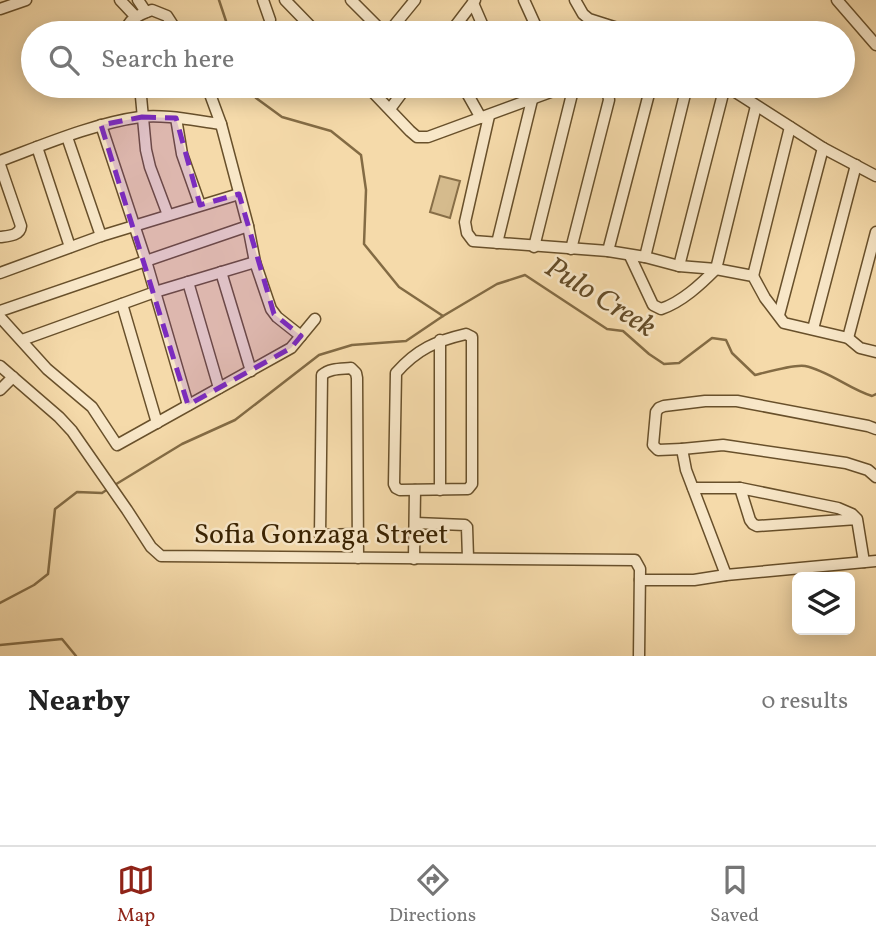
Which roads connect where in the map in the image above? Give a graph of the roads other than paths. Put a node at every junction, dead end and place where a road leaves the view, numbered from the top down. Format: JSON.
{"nodes":[{"id":1,"x":26,"y":0,"type":"edge"},
{"id":2,"x":120,"y":0,"type":"edge"},
{"id":3,"x":138,"y":0,"type":"edge"},
{"id":4,"x":263,"y":0,"type":"edge"},
{"id":5,"x":285,"y":0,"type":"edge"},
{"id":6,"x":415,"y":0,"type":"edge"},
{"id":7,"x":524,"y":0,"type":"edge"},
{"id":8,"x":575,"y":0,"type":"edge"},
{"id":9,"x":837,"y":0,"type":"edge"},
{"id":10,"x":353,"y":1,"type":"edge"},
{"id":11,"x":474,"y":2,"type":"edge"},
{"id":12,"x":0,"y":9,"type":"edge"},
{"id":13,"x":141,"y":14,"type":"junction"},
{"id":14,"x":270,"y":20,"type":"dead end"},
{"id":15,"x":133,"y":21,"type":"edge"},
{"id":16,"x":170,"y":21,"type":"edge"},
{"id":17,"x":305,"y":21,"type":"edge"},
{"id":18,"x":374,"y":21,"type":"edge"},
{"id":19,"x":397,"y":21,"type":"edge"},
{"id":20,"x":459,"y":21,"type":"edge"},
{"id":21,"x":481,"y":21,"type":"edge"},
{"id":22,"x":534,"y":21,"type":"edge"},
{"id":23,"x":595,"y":21,"type":"edge"},
{"id":24,"x":876,"y":45,"type":"edge"},
{"id":25,"x":141,"y":98,"type":"edge"},
{"id":26,"x":211,"y":98,"type":"edge"},
{"id":27,"x":379,"y":98,"type":"edge"},
{"id":28,"x":398,"y":98,"type":"edge"},
{"id":29,"x":472,"y":98,"type":"edge"},
{"id":30,"x":537,"y":98,"type":"edge"},
{"id":31,"x":571,"y":98,"type":"edge"},
{"id":32,"x":608,"y":98,"type":"edge"},
{"id":33,"x":648,"y":98,"type":"edge"},
{"id":34,"x":684,"y":98,"type":"edge"},
{"id":35,"x":722,"y":98,"type":"edge"},
{"id":36,"x":744,"y":98,"type":"edge"},
{"id":37,"x":532,"y":100,"type":"junction"},
{"id":38,"x":756,"y":106,"type":"junction"},
{"id":39,"x":390,"y":109,"type":"junction"},
{"id":40,"x":142,"y":117,"type":"junction"},
{"id":41,"x":485,"y":117,"type":"junction"},
{"id":42,"x":176,"y":118,"type":"junction"},
{"id":43,"x":221,"y":124,"type":"junction"},
{"id":44,"x":101,"y":125,"type":"junction"},
{"id":45,"x":790,"y":127,"type":"junction"},
{"id":46,"x":67,"y":137,"type":"junction"},
{"id":47,"x":37,"y":147,"type":"junction"},
{"id":48,"x":823,"y":148,"type":"junction"},
{"id":49,"x":0,"y":163,"type":"edge"},
{"id":50,"x":856,"y":165,"type":"junction"},
{"id":51,"x":876,"y":176,"type":"edge"},
{"id":52,"x":239,"y":194,"type":"junction"},
{"id":53,"x":200,"y":205,"type":"junction"},
{"id":54,"x":168,"y":215,"type":"junction"},
{"id":55,"x":135,"y":225,"type":"junction"},
{"id":56,"x":248,"y":226,"type":"junction"},
{"id":57,"x":876,"y":232,"type":"edge"},
{"id":58,"x":101,"y":236,"type":"junction"},
{"id":59,"x":0,"y":237,"type":"edge"},
{"id":60,"x":497,"y":243,"type":"junction"},
{"id":61,"x":70,"y":247,"type":"junction"},
{"id":62,"x":534,"y":247,"type":"junction"},
{"id":63,"x":571,"y":249,"type":"junction"},
{"id":64,"x":608,"y":251,"type":"junction"},
{"id":65,"x":630,"y":256,"type":"junction"},
{"id":66,"x":645,"y":257,"type":"junction"},
{"id":67,"x":146,"y":261,"type":"junction"},
{"id":68,"x":255,"y":262,"type":"junction"},
{"id":69,"x":679,"y":266,"type":"junction"},
{"id":70,"x":716,"y":269,"type":"junction"},
{"id":71,"x":221,"y":272,"type":"junction"},
{"id":72,"x":0,"y":273,"type":"edge"},
{"id":73,"x":752,"y":276,"type":"junction"},
{"id":74,"x":188,"y":282,"type":"junction"},
{"id":75,"x":155,"y":292,"type":"junction"},
{"id":76,"x":122,"y":304,"type":"junction"},
{"id":77,"x":0,"y":311,"type":"edge"},
{"id":78,"x":779,"y":315,"type":"junction"},
{"id":79,"x":0,"y":317,"type":"edge"},
{"id":80,"x":315,"y":318,"type":"dead end"},
{"id":81,"x":813,"y":329,"type":"junction"},
{"id":82,"x":302,"y":336,"type":"junction"},
{"id":83,"x":848,"y":338,"type":"junction"},
{"id":84,"x":22,"y":340,"type":"junction"},
{"id":85,"x":440,"y":340,"type":"junction"},
{"id":86,"x":876,"y":352,"type":"edge"},
{"id":87,"x":0,"y":366,"type":"edge"},
{"id":88,"x":251,"y":371,"type":"junction"},
{"id":89,"x":12,"y":377,"type":"junction"},
{"id":90,"x":219,"y":388,"type":"junction"},
{"id":91,"x":0,"y":390,"type":"edge"},
{"id":92,"x":188,"y":405,"type":"junction"},
{"id":93,"x":157,"y":423,"type":"junction"},
{"id":94,"x":876,"y":429,"type":"edge"},
{"id":95,"x":682,"y":449,"type":"junction"},
{"id":96,"x":876,"y":477,"type":"edge"},
{"id":97,"x":693,"y":488,"type":"junction"},
{"id":98,"x":740,"y":488,"type":"junction"},
{"id":99,"x":415,"y":490,"type":"junction"},
{"id":100,"x":440,"y":490,"type":"junction"},
{"id":101,"x":857,"y":519,"type":"junction"},
{"id":102,"x":416,"y":523,"type":"junction"},
{"id":103,"x":358,"y":534,"type":"junction"},
{"id":104,"x":320,"y":535,"type":"junction"},
{"id":105,"x":319,"y":557,"type":"junction"},
{"id":106,"x":358,"y":558,"type":"junction"},
{"id":107,"x":468,"y":558,"type":"junction"},
{"id":108,"x":414,"y":559,"type":"junction"},
{"id":109,"x":876,"y":561,"type":"edge"},
{"id":110,"x":864,"y":562,"type":"junction"},
{"id":111,"x":726,"y":575,"type":"junction"},
{"id":112,"x":640,"y":580,"type":"junction"},
{"id":113,"x":639,"y":656,"type":"edge"}],
"edges":[{"from":1,"to":12,"type":"street"},
{"from":2,"to":13,"type":"street"},
{"from":3,"to":13,"type":"street"},
{"from":4,"to":14,"type":"street"},
{"from":5,"to":17,"type":"street"},
{"from":6,"to":19,"type":"street"},
{"from":7,"to":22,"type":"street"},
{"from":8,"to":23,"type":"street"},
{"from":9,"to":24,"type":"street"},
{"from":10,"to":18,"type":"street"},
{"from":11,"to":20,"type":"street"},
{"from":11,"to":21,"type":"street"},
{"from":13,"to":15,"type":"street"},
{"from":13,"to":16,"type":"street"},
{"from":25,"to":40,"type":"street"},
{"from":26,"to":43,"type":"street"},
{"from":27,"to":39,"type":"street"},
{"from":28,"to":39,"type":"street"},
{"from":29,"to":41,"type":"street"},
{"from":30,"to":37,"type":"street"},
{"from":31,"to":62,"type":"street"},
{"from":32,"to":63,"type":"street"},
{"from":33,"to":64,"type":"street"},
{"from":34,"to":66,"type":"street"},
{"from":35,"to":69,"type":"street"},
{"from":36,"to":38,"type":"street"},
{"from":37,"to":41,"type":"street"},
{"from":37,"to":60,"type":"street"},
{"from":38,"to":45,"type":"street"},
{"from":38,"to":70,"type":"street"},
{"from":39,"to":41,"type":"street"},
{"from":40,"to":42,"type":"street"},
{"from":40,"to":44,"type":"street"},
{"from":40,"to":54,"type":"street"},
{"from":41,"to":60,"type":"street"},
{"from":42,"to":43,"type":"street"},
{"from":42,"to":53,"type":"street"},
{"from":43,"to":52,"type":"street"},
{"from":44,"to":46,"type":"street"},
{"from":44,"to":55,"type":"street"},
{"from":45,"to":48,"type":"street"},
{"from":45,"to":73,"type":"street"},
{"from":46,"to":47,"type":"street"},
{"from":46,"to":58,"type":"street"},
{"from":47,"to":49,"type":"street"},
{"from":47,"to":61,"type":"street"},
{"from":48,"to":50,"type":"street"},
{"from":48,"to":78,"type":"street"},
{"from":49,"to":59,"type":"street"},
{"from":50,"to":51,"type":"street"},
{"from":50,"to":81,"type":"street"},
{"from":52,"to":53,"type":"street"},
{"from":52,"to":56,"type":"street"},
{"from":53,"to":54,"type":"street"},
{"from":54,"to":55,"type":"street"},
{"from":55,"to":58,"type":"street"},
{"from":55,"to":67,"type":"street"},
{"from":56,"to":67,"type":"street"},
{"from":56,"to":68,"type":"street"},
{"from":57,"to":83,"type":"street"},
{"from":58,"to":61,"type":"street"},
{"from":60,"to":62,"type":"street"},
{"from":61,"to":72,"type":"street"},
{"from":62,"to":63,"type":"street"},
{"from":63,"to":64,"type":"street"},
{"from":64,"to":65,"type":"street"},
{"from":65,"to":66,"type":"street"},
{"from":65,"to":70,"type":"street"},
{"from":66,"to":69,"type":"street"},
{"from":67,"to":75,"type":"street"},
{"from":67,"to":77,"type":"street"},
{"from":68,"to":71,"type":"street"},
{"from":68,"to":82,"type":"street"},
{"from":69,"to":70,"type":"street"},
{"from":70,"to":73,"type":"street"},
{"from":71,"to":74,"type":"street"},
{"from":71,"to":88,"type":"street"},
{"from":73,"to":78,"type":"street"},
{"from":74,"to":75,"type":"street"},
{"from":74,"to":90,"type":"street"},
{"from":75,"to":76,"type":"street"},
{"from":75,"to":92,"type":"street"},
{"from":76,"to":84,"type":"street"},
{"from":76,"to":93,"type":"street"},
{"from":78,"to":81,"type":"street"},
{"from":79,"to":84,"type":"street"},
{"from":80,"to":82,"type":"street"},
{"from":81,"to":83,"type":"street"},
{"from":82,"to":88,"type":"street"},
{"from":83,"to":86,"type":"street"},
{"from":84,"to":93,"type":"street"},
{"from":85,"to":99,"type":"street"},
{"from":85,"to":100,"type":"street"},
{"from":85,"to":100,"type":"street"},
{"from":87,"to":89,"type":"street","name":"Sofia Gonzaga Street"},
{"from":88,"to":90,"type":"street"},
{"from":89,"to":91,"type":"street"},
{"from":89,"to":105,"type":"street","name":"Sofia Gonzaga Street"},
{"from":90,"to":92,"type":"street"},
{"from":92,"to":93,"type":"street"},
{"from":94,"to":95,"type":"street"},
{"from":95,"to":96,"type":"street"},
{"from":95,"to":97,"type":"street"},
{"from":97,"to":98,"type":"street"},
{"from":97,"to":111,"type":"street"},
{"from":98,"to":101,"type":"street"},
{"from":98,"to":101,"type":"street"},
{"from":99,"to":100,"type":"street"},
{"from":99,"to":102,"type":"street"},
{"from":101,"to":110,"type":"street"},
{"from":102,"to":107,"type":"street"},
{"from":102,"to":108,"type":"street"},
{"from":103,"to":104,"type":"street"},
{"from":103,"to":104,"type":"street"},
{"from":103,"to":106,"type":"street"},
{"from":104,"to":105,"type":"street"},
{"from":105,"to":106,"type":"street","name":"Sofia Gonzaga Street"},
{"from":106,"to":108,"type":"street","name":"Sofia Gonzaga Street"},
{"from":107,"to":108,"type":"street","name":"Sofia Gonzaga Street"},
{"from":107,"to":112,"type":"street","name":"Sofia Gonzaga Street"},
{"from":109,"to":110,"type":"street"},
{"from":110,"to":111,"type":"street"},
{"from":111,"to":112,"type":"street"},
{"from":112,"to":113,"type":"street"}]}
